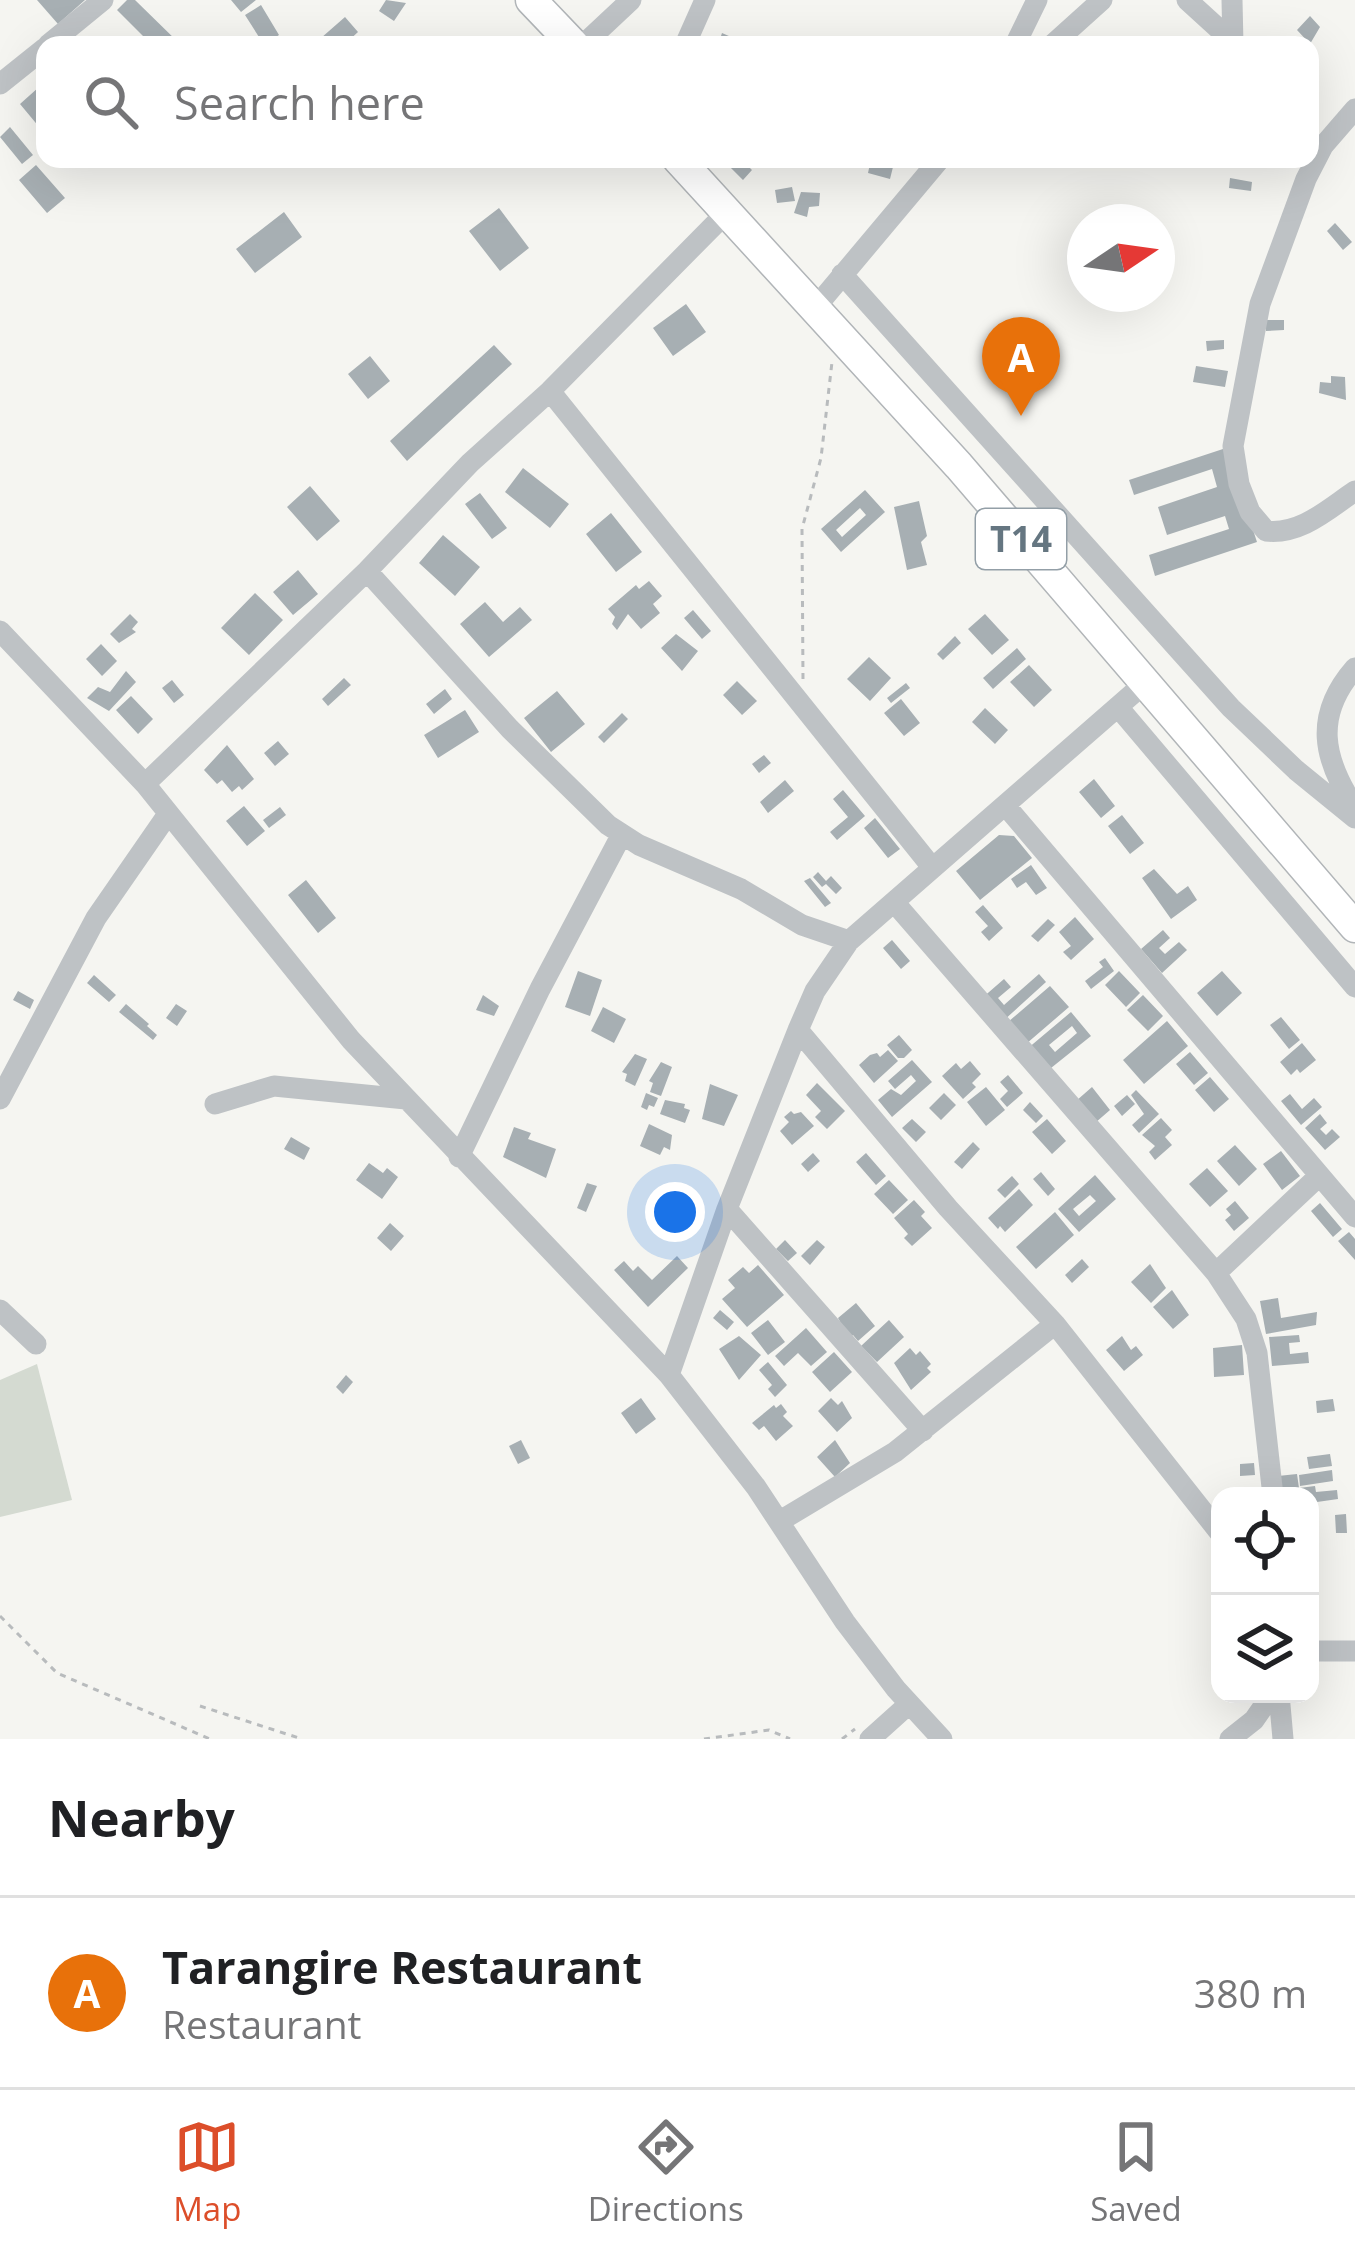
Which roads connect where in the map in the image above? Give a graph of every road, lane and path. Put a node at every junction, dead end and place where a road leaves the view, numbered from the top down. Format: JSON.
{"nodes":[{"id":1,"x":103,"y":0,"type":"edge"},
{"id":2,"x":531,"y":0,"type":"edge"},
{"id":3,"x":631,"y":0,"type":"edge"},
{"id":4,"x":705,"y":0,"type":"edge"},
{"id":5,"x":1037,"y":0,"type":"edge"},
{"id":6,"x":1102,"y":0,"type":"edge"},
{"id":7,"x":1186,"y":0,"type":"edge"},
{"id":8,"x":1232,"y":0,"type":"edge"},
{"id":9,"x":58,"y":36,"type":"edge"},
{"id":10,"x":565,"y":36,"type":"edge"},
{"id":11,"x":593,"y":36,"type":"edge"},
{"id":12,"x":689,"y":36,"type":"edge"},
{"id":13,"x":1019,"y":36,"type":"edge"},
{"id":14,"x":1062,"y":36,"type":"edge"},
{"id":15,"x":1225,"y":36,"type":"edge"},
{"id":16,"x":1233,"y":36,"type":"edge"},
{"id":17,"x":36,"y":54,"type":"edge"},
{"id":18,"x":0,"y":84,"type":"edge"},
{"id":19,"x":1355,"y":109,"type":"edge"},
{"id":20,"x":1319,"y":141,"type":"edge"},
{"id":21,"x":687,"y":168,"type":"edge"},
{"id":22,"x":932,"y":168,"type":"edge"},
{"id":23,"x":1309,"y":168,"type":"edge"},
{"id":24,"x":728,"y":211,"type":"junction"},
{"id":25,"x":842,"y":274,"type":"junction"},
{"id":26,"x":825,"y":319,"type":"junction"},
{"id":27,"x":550,"y":391,"type":"junction"},
{"id":28,"x":1355,"y":491,"type":"edge"},
{"id":29,"x":367,"y":572,"type":"junction"},
{"id":30,"x":0,"y":631,"type":"edge"},
{"id":31,"x":9,"y":653,"type":"edge"},
{"id":32,"x":1355,"y":668,"type":"edge"},
{"id":33,"x":1145,"y":683,"type":"junction"},
{"id":34,"x":801,"y":703,"type":"junction"},
{"id":35,"x":1118,"y":707,"type":"junction"},
{"id":36,"x":145,"y":784,"type":"junction"},
{"id":37,"x":1006,"y":806,"type":"junction"},
{"id":38,"x":1355,"y":808,"type":"edge"},
{"id":39,"x":168,"y":814,"type":"junction"},
{"id":40,"x":1355,"y":818,"type":"edge"},
{"id":41,"x":622,"y":834,"type":"junction"},
{"id":42,"x":931,"y":866,"type":"junction"},
{"id":43,"x":894,"y":902,"type":"junction"},
{"id":44,"x":1355,"y":927,"type":"edge"},
{"id":45,"x":849,"y":941,"type":"junction"},
{"id":46,"x":1355,"y":987,"type":"edge"},
{"id":47,"x":798,"y":1030,"type":"junction"},
{"id":48,"x":0,"y":1099,"type":"edge"},
{"id":49,"x":406,"y":1100,"type":"junction"},
{"id":50,"x":215,"y":1104,"type":"dead end"},
{"id":51,"x":459,"y":1157,"type":"junction"},
{"id":52,"x":1319,"y":1176,"type":"junction"},
{"id":53,"x":727,"y":1209,"type":"junction"},
{"id":54,"x":1355,"y":1217,"type":"edge"},
{"id":55,"x":1216,"y":1274,"type":"junction"},
{"id":56,"x":0,"y":1310,"type":"edge"},
{"id":57,"x":1055,"y":1324,"type":"junction"},
{"id":58,"x":36,"y":1344,"type":"dead end"},
{"id":59,"x":669,"y":1375,"type":"junction"},
{"id":60,"x":923,"y":1431,"type":"junction"},
{"id":61,"x":1272,"y":1487,"type":"edge"},
{"id":62,"x":780,"y":1522,"type":"junction"},
{"id":63,"x":1211,"y":1522,"type":"edge"},
{"id":64,"x":0,"y":1616,"type":"edge"},
{"id":65,"x":1319,"y":1651,"type":"edge"},
{"id":66,"x":1355,"y":1651,"type":"edge"},
{"id":67,"x":1268,"y":1703,"type":"edge"},
{"id":68,"x":1277,"y":1703,"type":"edge"},
{"id":69,"x":909,"y":1704,"type":"junction"},
{"id":70,"x":200,"y":1706,"type":"dead end"},
{"id":71,"x":210,"y":1739,"type":"edge"},
{"id":72,"x":302,"y":1739,"type":"edge"},
{"id":73,"x":704,"y":1739,"type":"edge"},
{"id":74,"x":790,"y":1739,"type":"edge"},
{"id":75,"x":870,"y":1739,"type":"edge"},
{"id":76,"x":942,"y":1739,"type":"edge"},
{"id":77,"x":1230,"y":1739,"type":"edge"},
{"id":78,"x":1283,"y":1739,"type":"edge"}],
"edges":[{"from":1,"to":9,"type":"street"},
{"from":2,"to":10,"type":"highway"},
{"from":3,"to":11,"type":"street"},
{"from":4,"to":12,"type":"street"},
{"from":5,"to":13,"type":"street"},
{"from":6,"to":14,"type":"street"},
{"from":7,"to":15,"type":"street"},
{"from":8,"to":16,"type":"street"},
{"from":17,"to":18,"type":"street"},
{"from":19,"to":20,"type":"street"},
{"from":21,"to":24,"type":"highway","number":"T14"},
{"from":22,"to":25,"type":"street"},
{"from":23,"to":28,"type":"street"},
{"from":24,"to":26,"type":"highway","number":"T14"},
{"from":24,"to":27,"type":"street"},
{"from":25,"to":26,"type":"street"},
{"from":25,"to":40,"type":"street"},
{"from":26,"to":33,"type":"highway","number":"T14"},
{"from":26,"to":34,"type":"path"},
{"from":27,"to":29,"type":"street"},
{"from":27,"to":34,"type":"street"},
{"from":29,"to":36,"type":"street"},
{"from":29,"to":41,"type":"street"},
{"from":30,"to":31,"type":"street"},
{"from":31,"to":36,"type":"street"},
{"from":32,"to":38,"type":"street"},
{"from":33,"to":35,"type":"street"},
{"from":33,"to":44,"type":"highway","number":"T14"},
{"from":34,"to":42,"type":"street"},
{"from":35,"to":37,"type":"street"},
{"from":35,"to":46,"type":"street"},
{"from":36,"to":39,"type":"street"},
{"from":37,"to":42,"type":"street"},
{"from":37,"to":52,"type":"street"},
{"from":39,"to":48,"type":"street"},
{"from":39,"to":49,"type":"street"},
{"from":41,"to":45,"type":"street"},
{"from":41,"to":51,"type":"street"},
{"from":42,"to":43,"type":"street"},
{"from":43,"to":45,"type":"street"},
{"from":43,"to":55,"type":"street"},
{"from":45,"to":47,"type":"street"},
{"from":47,"to":53,"type":"street"},
{"from":47,"to":57,"type":"street"},
{"from":49,"to":50,"type":"street"},
{"from":49,"to":51,"type":"street"},
{"from":51,"to":59,"type":"street"},
{"from":52,"to":54,"type":"street"},
{"from":52,"to":55,"type":"street"},
{"from":53,"to":59,"type":"street"},
{"from":53,"to":60,"type":"street"},
{"from":55,"to":61,"type":"street"},
{"from":56,"to":58,"type":"street"},
{"from":57,"to":60,"type":"street"},
{"from":57,"to":63,"type":"street"},
{"from":59,"to":62,"type":"street"},
{"from":60,"to":62,"type":"street"},
{"from":62,"to":69,"type":"street"},
{"from":64,"to":71,"type":"path"},
{"from":65,"to":66,"type":"street"},
{"from":67,"to":77,"type":"street"},
{"from":68,"to":78,"type":"street"},
{"from":69,"to":75,"type":"street"},
{"from":69,"to":76,"type":"street"},
{"from":70,"to":72,"type":"path"},
{"from":73,"to":74,"type":"path"}]}
